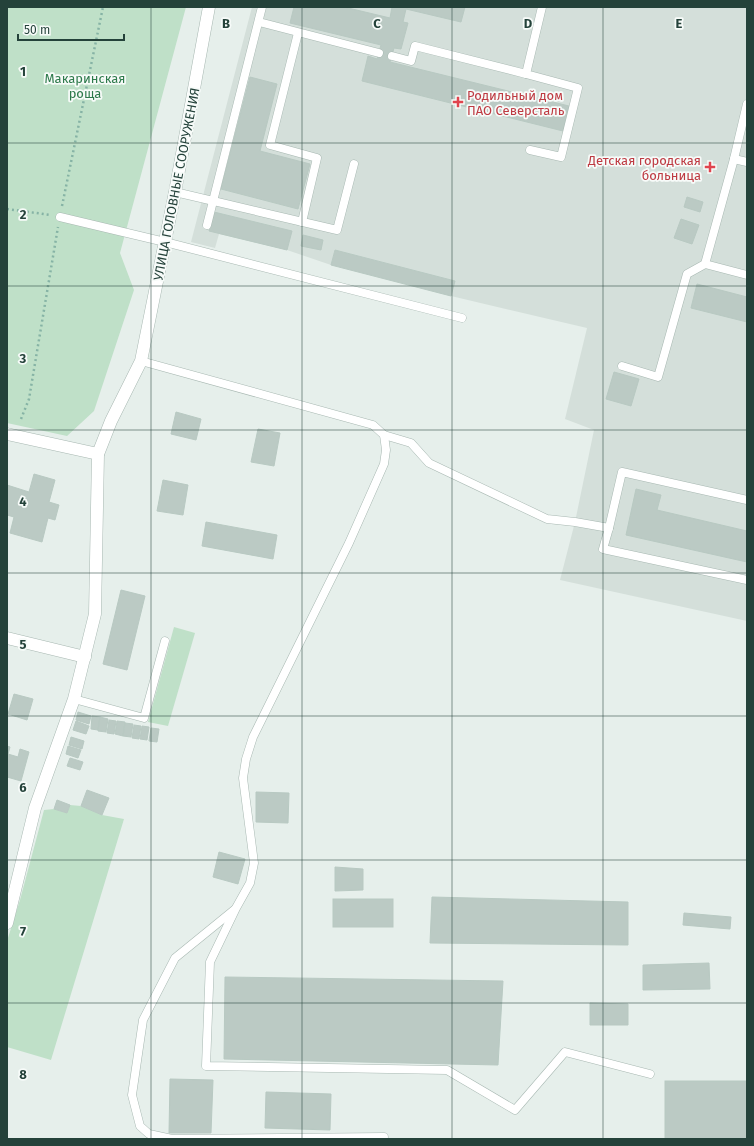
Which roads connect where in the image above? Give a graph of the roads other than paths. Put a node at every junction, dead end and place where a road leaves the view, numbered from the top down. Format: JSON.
{"nodes":[{"id":1,"x":209,"y":7,"type":"edge"},
{"id":2,"x":262,"y":7,"type":"edge"},
{"id":3,"x":542,"y":7,"type":"edge"},
{"id":4,"x":259,"y":22,"type":"junction"},
{"id":5,"x":298,"y":33,"type":"junction"},
{"id":6,"x":379,"y":53,"type":"dead end"},
{"id":7,"x":392,"y":56,"type":"dead end"},
{"id":8,"x":526,"y":74,"type":"junction"},
{"id":9,"x":747,"y":104,"type":"edge"},
{"id":10,"x":530,"y":150,"type":"dead end"},
{"id":11,"x":734,"y":159,"type":"junction"},
{"id":12,"x":747,"y":162,"type":"edge"},
{"id":13,"x":354,"y":164,"type":"dead end"},
{"id":14,"x":175,"y":192,"type":"junction"},
{"id":15,"x":213,"y":200,"type":"junction"},
{"id":16,"x":60,"y":217,"type":"road end"},
{"id":17,"x":302,"y":222,"type":"junction"},
{"id":18,"x":207,"y":225,"type":"dead end"},
{"id":19,"x":165,"y":242,"type":"junction"},
{"id":20,"x":705,"y":264,"type":"junction"},
{"id":21,"x":747,"y":275,"type":"edge"},
{"id":22,"x":462,"y":318,"type":"dead end"},
{"id":23,"x":141,"y":361,"type":"junction"},
{"id":24,"x":622,"y":366,"type":"dead end"},
{"id":25,"x":7,"y":434,"type":"edge"},
{"id":26,"x":384,"y":435,"type":"junction"},
{"id":27,"x":98,"y":454,"type":"junction"},
{"id":28,"x":747,"y":500,"type":"edge"},
{"id":29,"x":609,"y":528,"type":"junction"},
{"id":30,"x":747,"y":580,"type":"edge"},
{"id":31,"x":7,"y":638,"type":"edge"},
{"id":32,"x":165,"y":641,"type":"dead end"},
{"id":33,"x":85,"y":657,"type":"junction"},
{"id":34,"x":74,"y":699,"type":"junction"},
{"id":35,"x":236,"y":908,"type":"junction"},
{"id":36,"x":7,"y":923,"type":"edge"},
{"id":37,"x":650,"y":1074,"type":"dead end"},
{"id":38,"x":384,"y":1137,"type":"dead end"}],
"edges":[{"from":1,"to":14,"type":"street","name":"УЛИЦА ГОЛОВНЫЕ СООРУЖЕНИЯ"},
{"from":2,"to":4,"type":"lane"},
{"from":3,"to":8,"type":"lane"},
{"from":4,"to":5,"type":"lane"},
{"from":4,"to":15,"type":"lane"},
{"from":5,"to":6,"type":"lane"},
{"from":5,"to":17,"type":"lane"},
{"from":7,"to":8,"type":"lane"},
{"from":8,"to":10,"type":"lane"},
{"from":9,"to":11,"type":"lane"},
{"from":11,"to":12,"type":"lane"},
{"from":11,"to":20,"type":"lane"},
{"from":13,"to":17,"type":"lane"},
{"from":14,"to":15,"type":"lane"},
{"from":14,"to":19,"type":"street","name":"УЛИЦА ГОЛОВНЫЕ СООРУЖЕНИЯ"},
{"from":15,"to":17,"type":"lane"},
{"from":15,"to":18,"type":"lane"},
{"from":16,"to":19,"type":"lane"},
{"from":19,"to":22,"type":"lane"},
{"from":19,"to":23,"type":"street","name":"УЛИЦА ГОЛОВНЫЕ СООРУЖЕНИЯ"},
{"from":20,"to":21,"type":"lane"},
{"from":20,"to":24,"type":"lane"},
{"from":23,"to":26,"type":"lane"},
{"from":23,"to":27,"type":"street"},
{"from":25,"to":27,"type":"street"},
{"from":26,"to":29,"type":"lane"},
{"from":26,"to":35,"type":"lane"},
{"from":27,"to":33,"type":"street"},
{"from":28,"to":29,"type":"lane"},
{"from":29,"to":30,"type":"lane"},
{"from":31,"to":33,"type":"street"},
{"from":32,"to":34,"type":"lane"},
{"from":33,"to":34,"type":"street"},
{"from":34,"to":36,"type":"street"},
{"from":35,"to":37,"type":"lane"},
{"from":35,"to":38,"type":"lane"}]}
